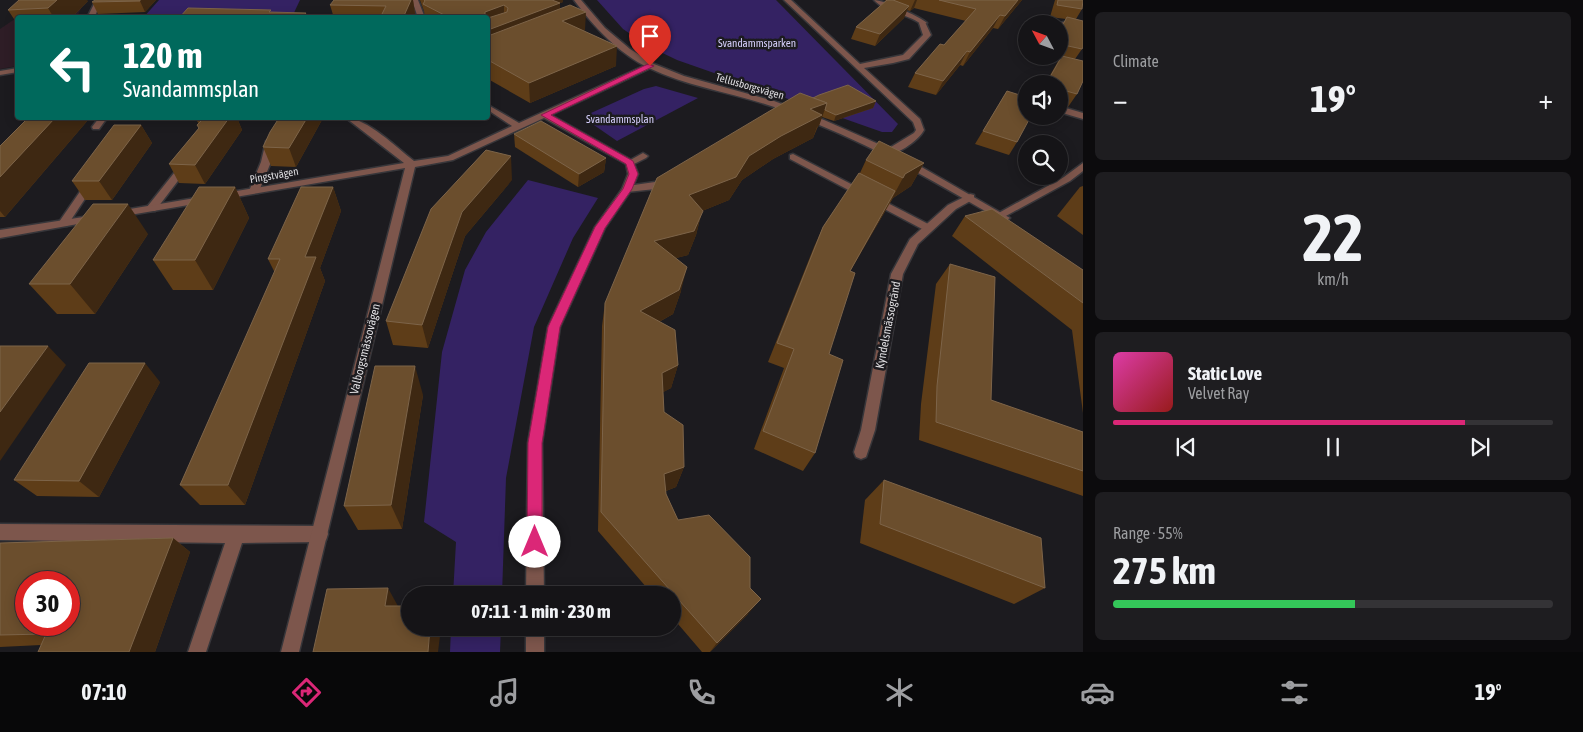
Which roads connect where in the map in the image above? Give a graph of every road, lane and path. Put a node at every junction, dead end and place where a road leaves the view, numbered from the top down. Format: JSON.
{"nodes":[{"id":1,"x":99,"y":0,"type":"edge"},
{"id":2,"x":414,"y":0,"type":"edge"},
{"id":3,"x":577,"y":0,"type":"edge"},
{"id":4,"x":787,"y":0,"type":"edge"},
{"id":5,"x":877,"y":0,"type":"edge"},
{"id":6,"x":92,"y":15,"type":"edge"},
{"id":7,"x":421,"y":15,"type":"edge"},
{"id":8,"x":1068,"y":23,"type":"edge"},
{"id":9,"x":1083,"y":26,"type":"edge"},
{"id":10,"x":650,"y":66,"type":"junction"},
{"id":11,"x":859,"y":66,"type":"junction"},
{"id":12,"x":15,"y":70,"type":"edge"},
{"id":13,"x":0,"y":73,"type":"edge"},
{"id":14,"x":490,"y":108,"type":"edge"},
{"id":15,"x":1068,"y":112,"type":"edge"},
{"id":16,"x":545,"y":115,"type":"junction"},
{"id":17,"x":1083,"y":116,"type":"edge"},
{"id":18,"x":102,"y":120,"type":"edge"},
{"id":19,"x":353,"y":120,"type":"edge"},
{"id":20,"x":96,"y":127,"type":"dead end"},
{"id":21,"x":519,"y":127,"type":"junction"},
{"id":22,"x":275,"y":129,"type":"edge"},
{"id":23,"x":888,"y":152,"type":"junction"},
{"id":24,"x":643,"y":156,"type":"dead end"},
{"id":25,"x":793,"y":157,"type":"dead end"},
{"id":26,"x":189,"y":161,"type":"edge"},
{"id":27,"x":630,"y":163,"type":"junction"},
{"id":28,"x":411,"y":164,"type":"junction"},
{"id":29,"x":1083,"y":166,"type":"edge"},
{"id":30,"x":98,"y":173,"type":"edge"},
{"id":31,"x":681,"y":176,"type":"edge"},
{"id":32,"x":627,"y":189,"type":"junction"},
{"id":33,"x":254,"y":191,"type":"junction"},
{"id":34,"x":970,"y":197,"type":"junction"},
{"id":35,"x":152,"y":209,"type":"junction"},
{"id":36,"x":1000,"y":215,"type":"junction"},
{"id":37,"x":63,"y":224,"type":"junction"},
{"id":38,"x":1016,"y":225,"type":"edge"},
{"id":39,"x":928,"y":228,"type":"junction"},
{"id":40,"x":0,"y":234,"type":"edge"},
{"id":41,"x":861,"y":452,"type":"dead end"},
{"id":42,"x":0,"y":532,"type":"edge"},
{"id":43,"x":320,"y":534,"type":"junction"},
{"id":44,"x":236,"y":535,"type":"junction"},
{"id":45,"x":535,"y":586,"type":"edge"},
{"id":46,"x":535,"y":636,"type":"edge"},
{"id":47,"x":197,"y":652,"type":"edge"},
{"id":48,"x":290,"y":652,"type":"edge"},
{"id":49,"x":535,"y":652,"type":"edge"}],
"edges":[{"from":1,"to":6,"type":"street"},
{"from":2,"to":7,"type":"street"},
{"from":3,"to":10,"type":"street","name":"Tellusborgsvägen"},
{"from":4,"to":11,"type":"street"},
{"from":5,"to":11,"type":"street"},
{"from":8,"to":9,"type":"street"},
{"from":10,"to":16,"type":"street"},
{"from":10,"to":23,"type":"street","name":"Tellusborgsvägen"},
{"from":11,"to":23,"type":"street"},
{"from":12,"to":13,"type":"street"},
{"from":14,"to":21,"type":"street"},
{"from":15,"to":17,"type":"street"},
{"from":16,"to":21,"type":"street","name":"Pingstvägen"},
{"from":16,"to":27,"type":"street"},
{"from":18,"to":20,"type":"street"},
{"from":19,"to":28,"type":"street"},
{"from":21,"to":28,"type":"street","name":"Pingstvägen"},
{"from":22,"to":33,"type":"street"},
{"from":23,"to":34,"type":"street","name":"Tellusborgsvägen"},
{"from":24,"to":27,"type":"street"},
{"from":25,"to":39,"type":"street"},
{"from":26,"to":35,"type":"street"},
{"from":27,"to":32,"type":"street"},
{"from":28,"to":33,"type":"street","name":"Pingstvägen"},
{"from":28,"to":43,"type":"street","name":"Valborgsmässovägen"},
{"from":29,"to":36,"type":"street"},
{"from":30,"to":37,"type":"street"},
{"from":31,"to":32,"type":"street"},
{"from":32,"to":45,"type":"street"},
{"from":33,"to":35,"type":"street","name":"Pingstvägen"},
{"from":34,"to":36,"type":"street","name":"Tellusborgsvägen"},
{"from":34,"to":39,"type":"street","name":"Kyndelsmässogränd"},
{"from":35,"to":37,"type":"street","name":"Pingstvägen"},
{"from":36,"to":38,"type":"street","name":"Tellusborgsvägen"},
{"from":37,"to":40,"type":"street","name":"Pingstvägen"},
{"from":39,"to":41,"type":"street","name":"Kyndelsmässogränd"},
{"from":42,"to":44,"type":"street"},
{"from":43,"to":44,"type":"street"},
{"from":43,"to":48,"type":"street","name":"Valborgsmässovägen"},
{"from":44,"to":47,"type":"street"},
{"from":46,"to":49,"type":"street"}]}
